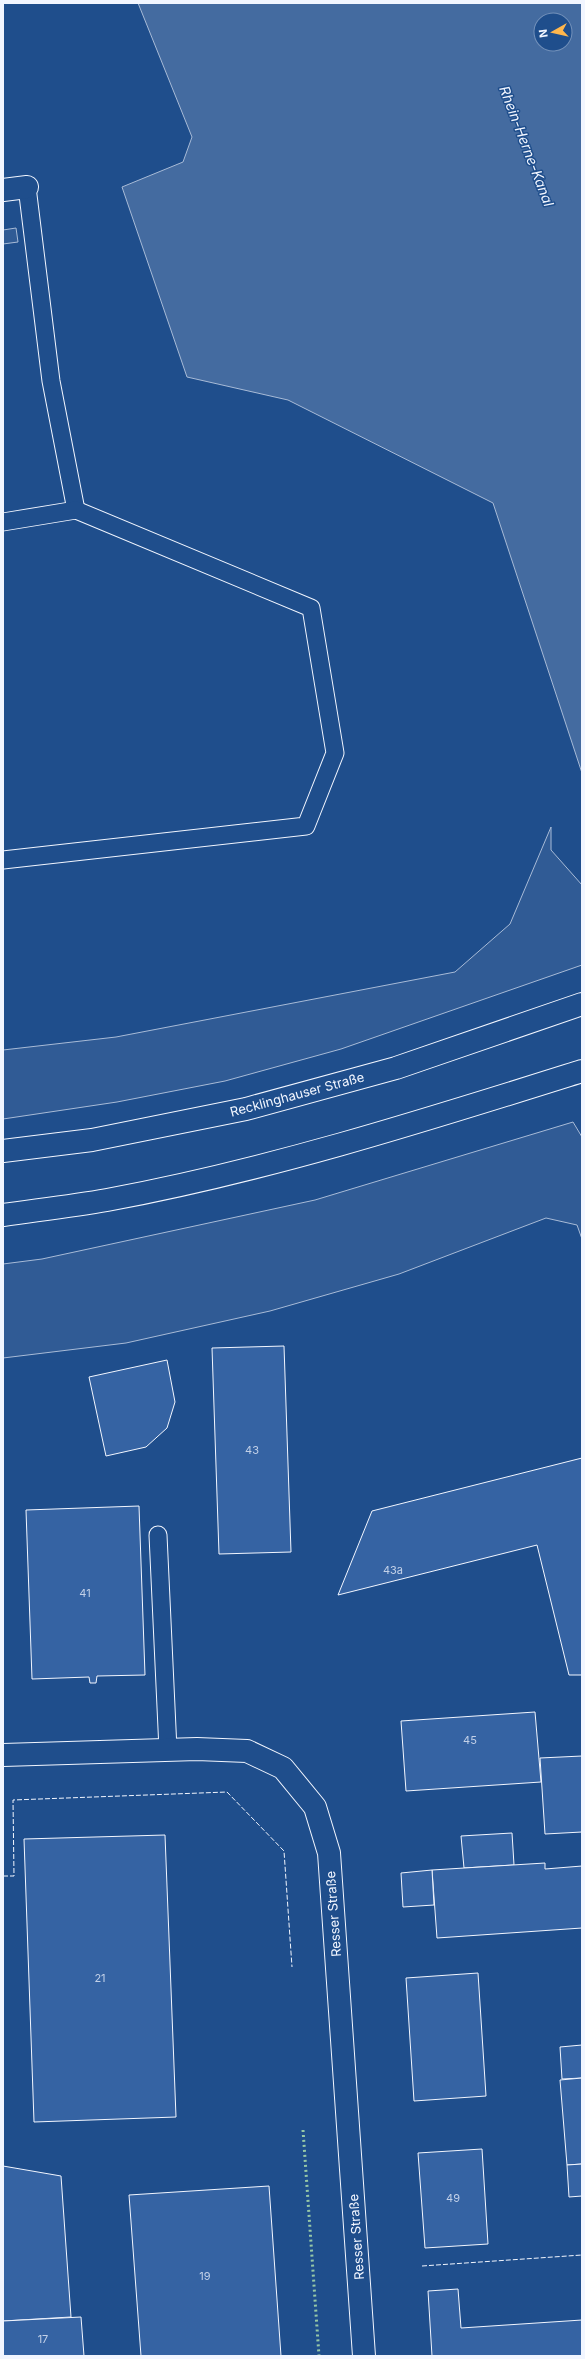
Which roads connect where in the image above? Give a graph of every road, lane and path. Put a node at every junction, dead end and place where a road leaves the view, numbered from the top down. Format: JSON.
{"nodes":[{"id":1,"x":27,"y":186,"type":"joint"},
{"id":2,"x":3,"y":190,"type":"edge"},
{"id":3,"x":76,"y":510,"type":"junction"},
{"id":4,"x":3,"y":522,"type":"edge"},
{"id":5,"x":3,"y":860,"type":"edge"},
{"id":6,"x":582,"y":1004,"type":"edge"},
{"id":7,"x":582,"y":1071,"type":"edge"},
{"id":8,"x":3,"y":1151,"type":"edge"},
{"id":9,"x":3,"y":1215,"type":"edge"},
{"id":10,"x":158,"y":1535,"type":"dead end"},
{"id":11,"x":168,"y":1750,"type":"junction"},
{"id":12,"x":3,"y":1755,"type":"edge"},
{"id":13,"x":364,"y":2356,"type":"edge"}],
"edges":[{"from":1,"to":2,"type":"main road"},
{"from":1,"to":3,"type":"lane"},
{"from":3,"to":4,"type":"lane"},
{"from":3,"to":5,"type":"lane"},
{"from":6,"to":8,"type":"main road","name":"Recklinghauser Straße"},
{"from":7,"to":9,"type":"main road"},
{"from":10,"to":11,"type":"lane"},
{"from":11,"to":12,"type":"main road","name":"Resser Straße"},
{"from":11,"to":13,"type":"main road","name":"Resser Straße"}]}
